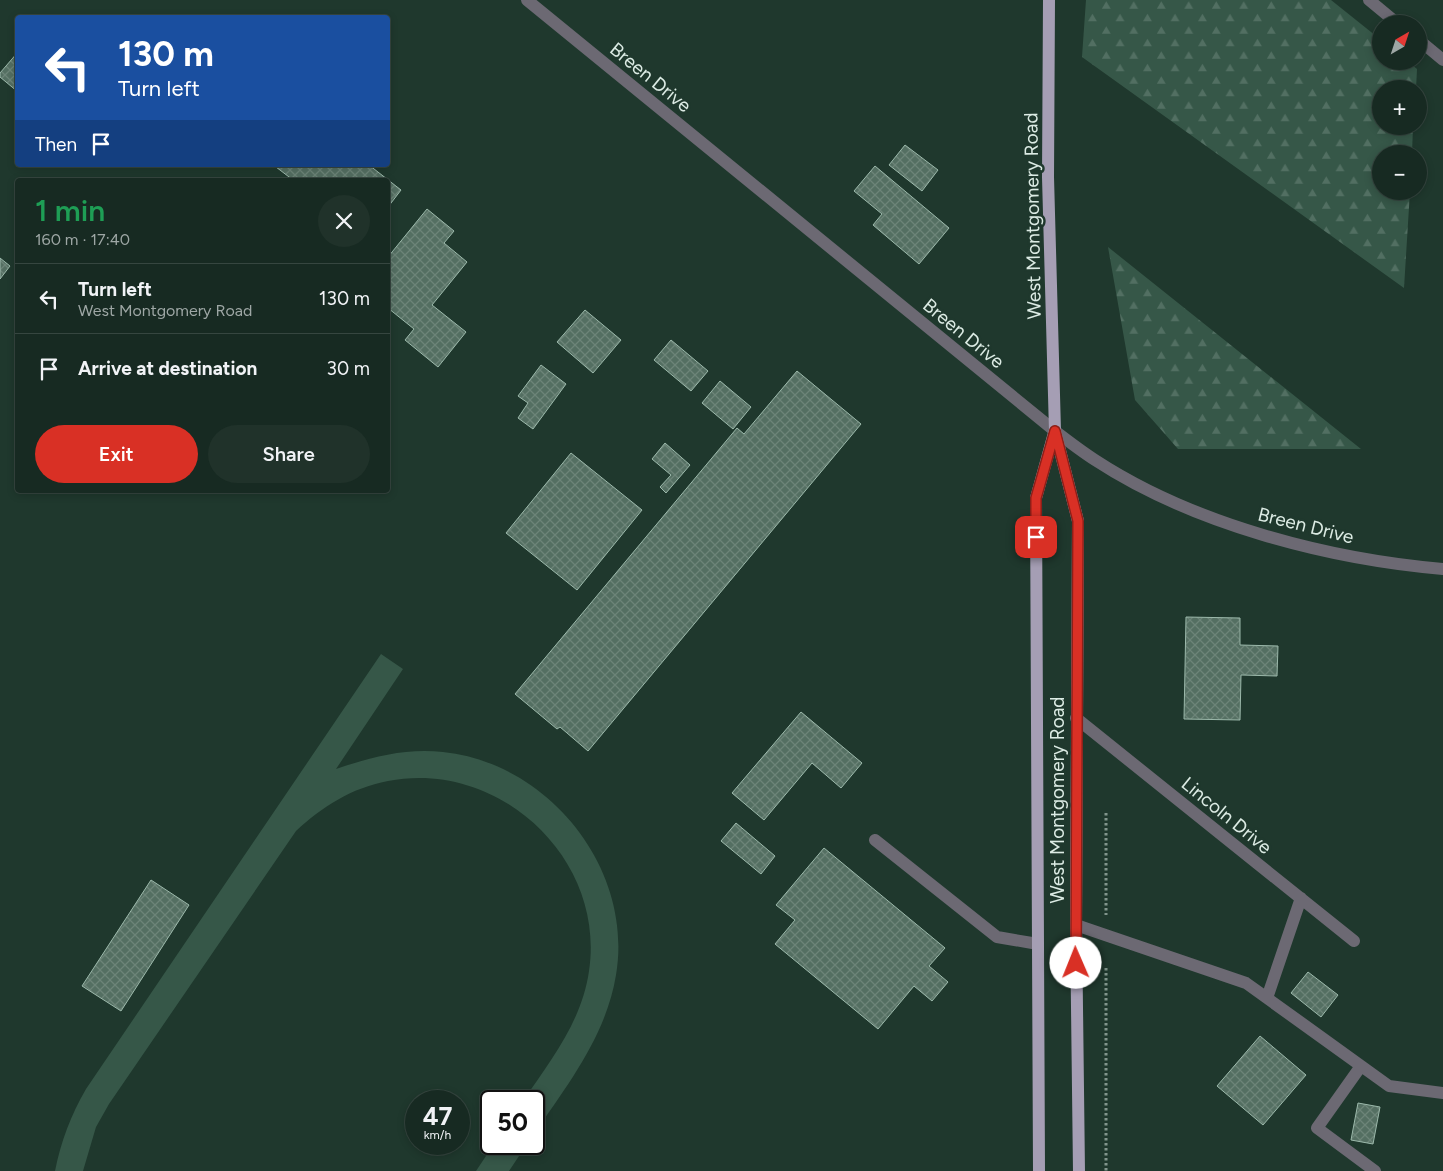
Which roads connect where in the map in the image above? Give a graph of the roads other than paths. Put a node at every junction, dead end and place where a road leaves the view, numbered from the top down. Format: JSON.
{"nodes":[{"id":1,"x":526,"y":0,"type":"edge"},
{"id":2,"x":1049,"y":0,"type":"edge"},
{"id":3,"x":1369,"y":0,"type":"edge"},
{"id":4,"x":1387,"y":15,"type":"edge"},
{"id":5,"x":1428,"y":48,"type":"edge"},
{"id":6,"x":1443,"y":60,"type":"edge"},
{"id":7,"x":1055,"y":431,"type":"junction"},
{"id":8,"x":1443,"y":569,"type":"edge"},
{"id":9,"x":1076,"y":718,"type":"junction"},
{"id":10,"x":875,"y":840,"type":"dead end"},
{"id":11,"x":1301,"y":898,"type":"junction"},
{"id":12,"x":1076,"y":925,"type":"junction"},
{"id":13,"x":1354,"y":941,"type":"dead end"},
{"id":14,"x":1038,"y":944,"type":"junction"},
{"id":15,"x":1267,"y":998,"type":"junction"},
{"id":16,"x":1361,"y":1066,"type":"junction"},
{"id":17,"x":1443,"y":1093,"type":"edge"},
{"id":18,"x":1039,"y":1171,"type":"edge"},
{"id":19,"x":1079,"y":1171,"type":"edge"},
{"id":20,"x":1375,"y":1171,"type":"edge"}],
"edges":[{"from":1,"to":7,"type":"street","name":"Breen Drive"},
{"from":2,"to":7,"type":"main road","name":"West Montgomery Road"},
{"from":3,"to":4,"type":"street"},
{"from":5,"to":6,"type":"street"},
{"from":7,"to":8,"type":"street","name":"Breen Drive"},
{"from":7,"to":9,"type":"main road","name":"West Montgomery Road"},
{"from":7,"to":14,"type":"main road","name":"West Montgomery Road"},
{"from":9,"to":11,"type":"street","name":"Lincoln Drive"},
{"from":9,"to":12,"type":"main road","name":"West Montgomery Road"},
{"from":10,"to":14,"type":"street"},
{"from":11,"to":13,"type":"street","name":"Lincoln Drive"},
{"from":11,"to":15,"type":"street"},
{"from":12,"to":15,"type":"street"},
{"from":12,"to":19,"type":"main road","name":"West Montgomery Road"},
{"from":14,"to":18,"type":"main road","name":"West Montgomery Road"},
{"from":15,"to":16,"type":"street"},
{"from":16,"to":17,"type":"street"},
{"from":16,"to":20,"type":"street"}]}
